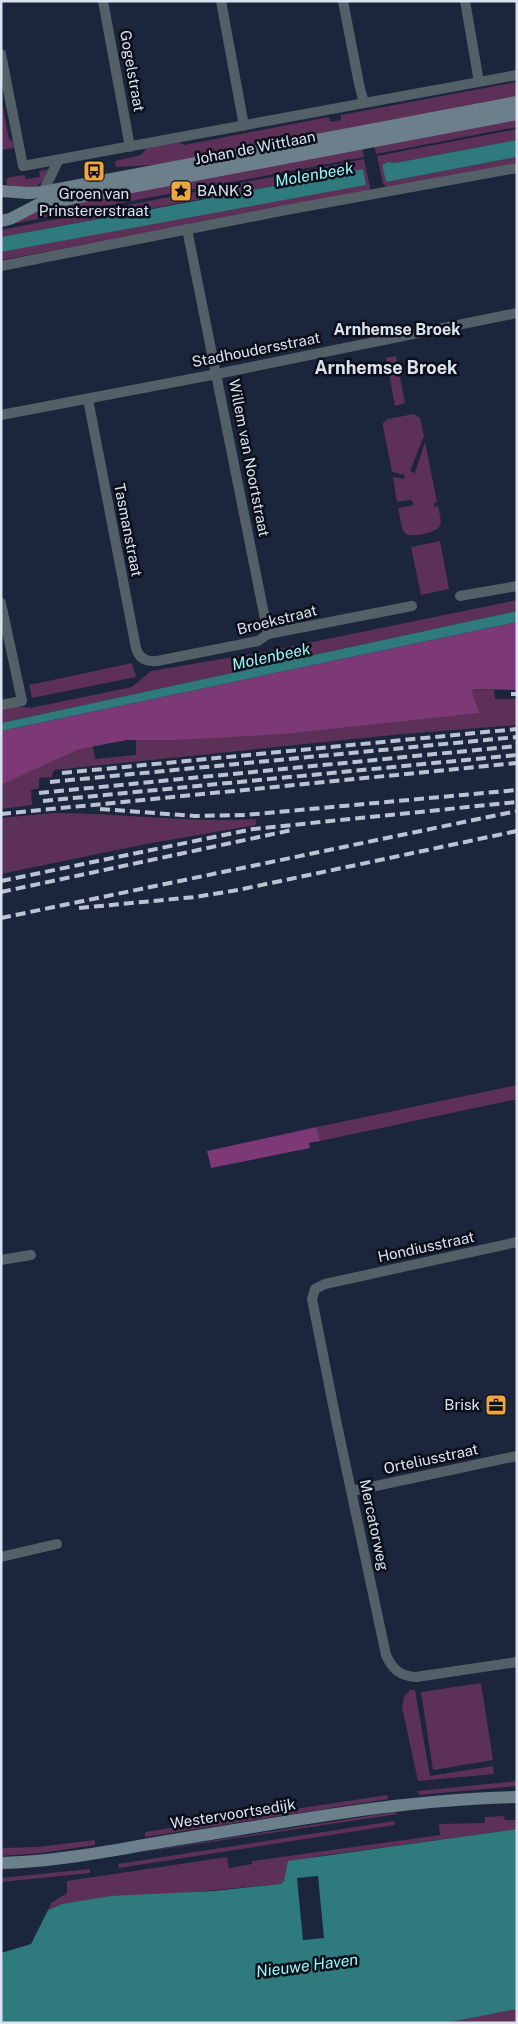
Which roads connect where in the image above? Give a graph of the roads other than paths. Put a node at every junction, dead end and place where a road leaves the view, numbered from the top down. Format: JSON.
{"nodes":[{"id":1,"x":104,"y":1,"type":"edge"},
{"id":2,"x":221,"y":1,"type":"edge"},
{"id":3,"x":343,"y":1,"type":"edge"},
{"id":4,"x":465,"y":1,"type":"edge"},
{"id":5,"x":1,"y":54,"type":"edge"},
{"id":6,"x":517,"y":75,"type":"edge"},
{"id":7,"x":479,"y":82,"type":"junction"},
{"id":8,"x":517,"y":102,"type":"edge"},
{"id":9,"x":364,"y":103,"type":"junction"},
{"id":10,"x":517,"y":114,"type":"edge"},
{"id":11,"x":244,"y":126,"type":"junction"},
{"id":12,"x":130,"y":147,"type":"junction"},
{"id":13,"x":58,"y":161,"type":"junction"},
{"id":14,"x":517,"y":168,"type":"edge"},
{"id":15,"x":1,"y":191,"type":"edge"},
{"id":16,"x":43,"y":192,"type":"junction"},
{"id":17,"x":1,"y":221,"type":"edge"},
{"id":18,"x":187,"y":230,"type":"junction"},
{"id":19,"x":1,"y":266,"type":"edge"},
{"id":20,"x":517,"y":313,"type":"edge"},
{"id":21,"x":217,"y":374,"type":"junction"},
{"id":22,"x":88,"y":399,"type":"junction"},
{"id":23,"x":1,"y":415,"type":"edge"},
{"id":24,"x":517,"y":586,"type":"edge"},
{"id":25,"x":460,"y":596,"type":"dead end"},
{"id":26,"x":1,"y":603,"type":"edge"},
{"id":27,"x":412,"y":606,"type":"dead end"},
{"id":28,"x":268,"y":634,"type":"junction"},
{"id":29,"x":149,"y":662,"type":"joint"},
{"id":30,"x":1,"y":704,"type":"edge"},
{"id":31,"x":517,"y":1242,"type":"edge"},
{"id":32,"x":31,"y":1255,"type":"dead end"},
{"id":33,"x":1,"y":1260,"type":"edge"},
{"id":34,"x":342,"y":1280,"type":"joint"},
{"id":35,"x":517,"y":1456,"type":"edge"},
{"id":36,"x":352,"y":1491,"type":"junction"},
{"id":37,"x":57,"y":1544,"type":"dead end"},
{"id":38,"x":1,"y":1557,"type":"edge"},
{"id":39,"x":517,"y":1662,"type":"edge"},
{"id":40,"x":517,"y":1790,"type":"edge"},
{"id":41,"x":517,"y":1797,"type":"edge"},
{"id":42,"x":470,"y":1798,"type":"junction"},
{"id":43,"x":1,"y":1863,"type":"edge"}],
"edges":[{"from":1,"to":12,"type":"street","name":"Gogelstraat"},
{"from":2,"to":11,"type":"street"},
{"from":3,"to":9,"type":"street"},
{"from":4,"to":7,"type":"street"},
{"from":5,"to":13,"type":"street","name":"Johan de Wittlaan"},
{"from":6,"to":7,"type":"street","name":"Johan de Wittlaan"},
{"from":7,"to":9,"type":"street","name":"Johan de Wittlaan"},
{"from":8,"to":16,"type":"main road","name":"Johan de Wittlaan"},
{"from":9,"to":11,"type":"street","name":"Johan de Wittlaan"},
{"from":10,"to":17,"type":"main road","name":"Johan de Wittlaan"},
{"from":11,"to":12,"type":"street","name":"Johan de Wittlaan"},
{"from":12,"to":13,"type":"street","name":"Johan de Wittlaan"},
{"from":13,"to":16,"type":"street"},
{"from":14,"to":18,"type":"street"},
{"from":15,"to":16,"type":"main road","name":"Johan de Wittlaan"},
{"from":18,"to":19,"type":"street"},
{"from":18,"to":21,"type":"street","name":"Willem van Noortstraat"},
{"from":20,"to":21,"type":"street","name":"Stadhoudersstraat"},
{"from":21,"to":22,"type":"street","name":"Stadhoudersstraat"},
{"from":21,"to":28,"type":"street","name":"Willem van Noortstraat"},
{"from":22,"to":23,"type":"street","name":"Stadhoudersstraat"},
{"from":22,"to":29,"type":"street","name":"Tasmanstraat"},
{"from":24,"to":25,"type":"street"},
{"from":26,"to":30,"type":"street"},
{"from":27,"to":28,"type":"street","name":"Broekstraat"},
{"from":28,"to":29,"type":"street","name":"Broekstraat"},
{"from":31,"to":34,"type":"street","name":"Hondiusstraat"},
{"from":32,"to":33,"type":"street"},
{"from":34,"to":36,"type":"street","name":"Mercatorweg"},
{"from":35,"to":36,"type":"street","name":"Orteliusstraat"},
{"from":36,"to":39,"type":"street","name":"Mercatorweg"},
{"from":37,"to":38,"type":"street"},
{"from":40,"to":42,"type":"main road","name":"Westervoortsedijk"},
{"from":41,"to":42,"type":"main road","name":"Westervoortsedijk"},
{"from":42,"to":43,"type":"main road","name":"Westervoortsedijk"}]}
